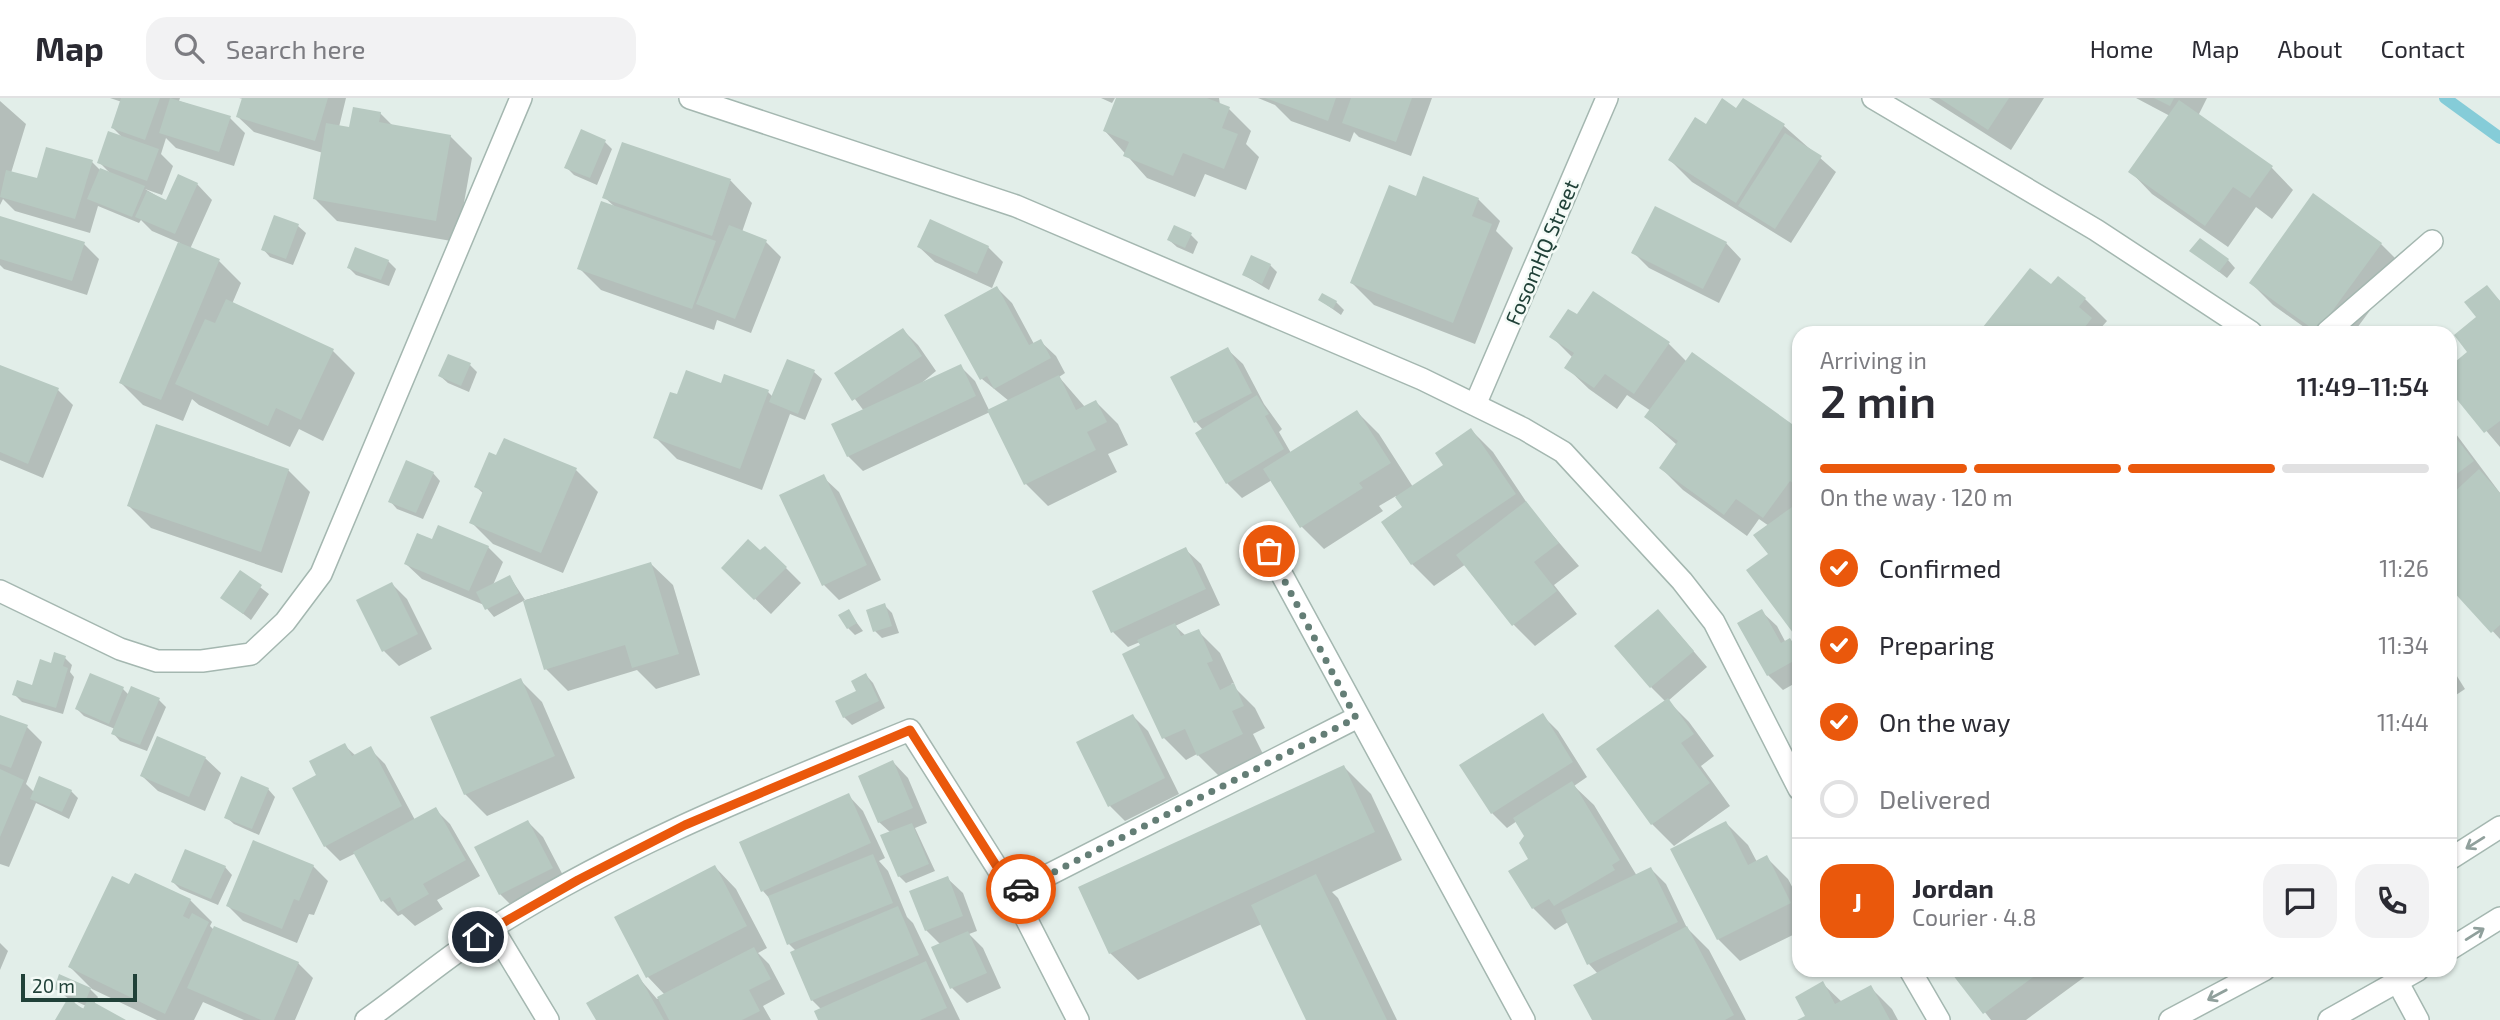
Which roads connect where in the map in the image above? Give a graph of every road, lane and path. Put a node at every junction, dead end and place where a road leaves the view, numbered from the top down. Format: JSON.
{"nodes":[{"id":1,"x":521,"y":98,"type":"edge"},
{"id":2,"x":690,"y":98,"type":"edge"},
{"id":3,"x":1607,"y":98,"type":"edge"},
{"id":4,"x":1873,"y":98,"type":"edge"},
{"id":5,"x":2432,"y":241,"type":"dead end"},
{"id":6,"x":2242,"y":326,"type":"edge"},
{"id":7,"x":2334,"y":326,"type":"edge"},
{"id":8,"x":1475,"y":405,"type":"junction"},
{"id":9,"x":1269,"y":551,"type":"dead end"},
{"id":10,"x":0,"y":591,"type":"edge"},
{"id":11,"x":1356,"y":718,"type":"junction"},
{"id":12,"x":1792,"y":775,"type":"edge"},
{"id":13,"x":2500,"y":827,"type":"edge"},
{"id":14,"x":2457,"y":855,"type":"edge"},
{"id":15,"x":1013,"y":892,"type":"junction"},
{"id":16,"x":2500,"y":918,"type":"edge"},
{"id":17,"x":494,"y":929,"type":"junction"},
{"id":18,"x":2457,"y":945,"type":"edge"},
{"id":19,"x":1914,"y":977,"type":"edge"},
{"id":20,"x":2251,"y":977,"type":"edge"},
{"id":21,"x":2407,"y":977,"type":"edge"},
{"id":22,"x":2398,"y":983,"type":"junction"},
{"id":23,"x":366,"y":1020,"type":"edge"},
{"id":24,"x":548,"y":1020,"type":"edge"},
{"id":25,"x":1078,"y":1020,"type":"edge"},
{"id":26,"x":1524,"y":1020,"type":"edge"},
{"id":27,"x":1939,"y":1020,"type":"edge"},
{"id":28,"x":2171,"y":1020,"type":"edge"},
{"id":29,"x":2329,"y":1020,"type":"edge"},
{"id":30,"x":2418,"y":1020,"type":"edge"}],
"edges":[{"from":1,"to":10,"type":"street"},
{"from":2,"to":8,"type":"street"},
{"from":3,"to":8,"type":"street","name":"FosomHQ Street"},
{"from":4,"to":6,"type":"street"},
{"from":5,"to":7,"type":"street"},
{"from":8,"to":12,"type":"street"},
{"from":9,"to":11,"type":"street"},
{"from":11,"to":15,"type":"street"},
{"from":11,"to":26,"type":"street"},
{"from":13,"to":14,"type":"street","one_way":true},
{"from":15,"to":17,"type":"street"},
{"from":15,"to":25,"type":"street"},
{"from":18,"to":16,"type":"street","one_way":true},
{"from":17,"to":23,"type":"street"},
{"from":17,"to":24,"type":"street"},
{"from":19,"to":27,"type":"street"},
{"from":20,"to":28,"type":"street","one_way":true},
{"from":21,"to":22,"type":"street"},
{"from":22,"to":29,"type":"street"},
{"from":22,"to":30,"type":"street"}]}
